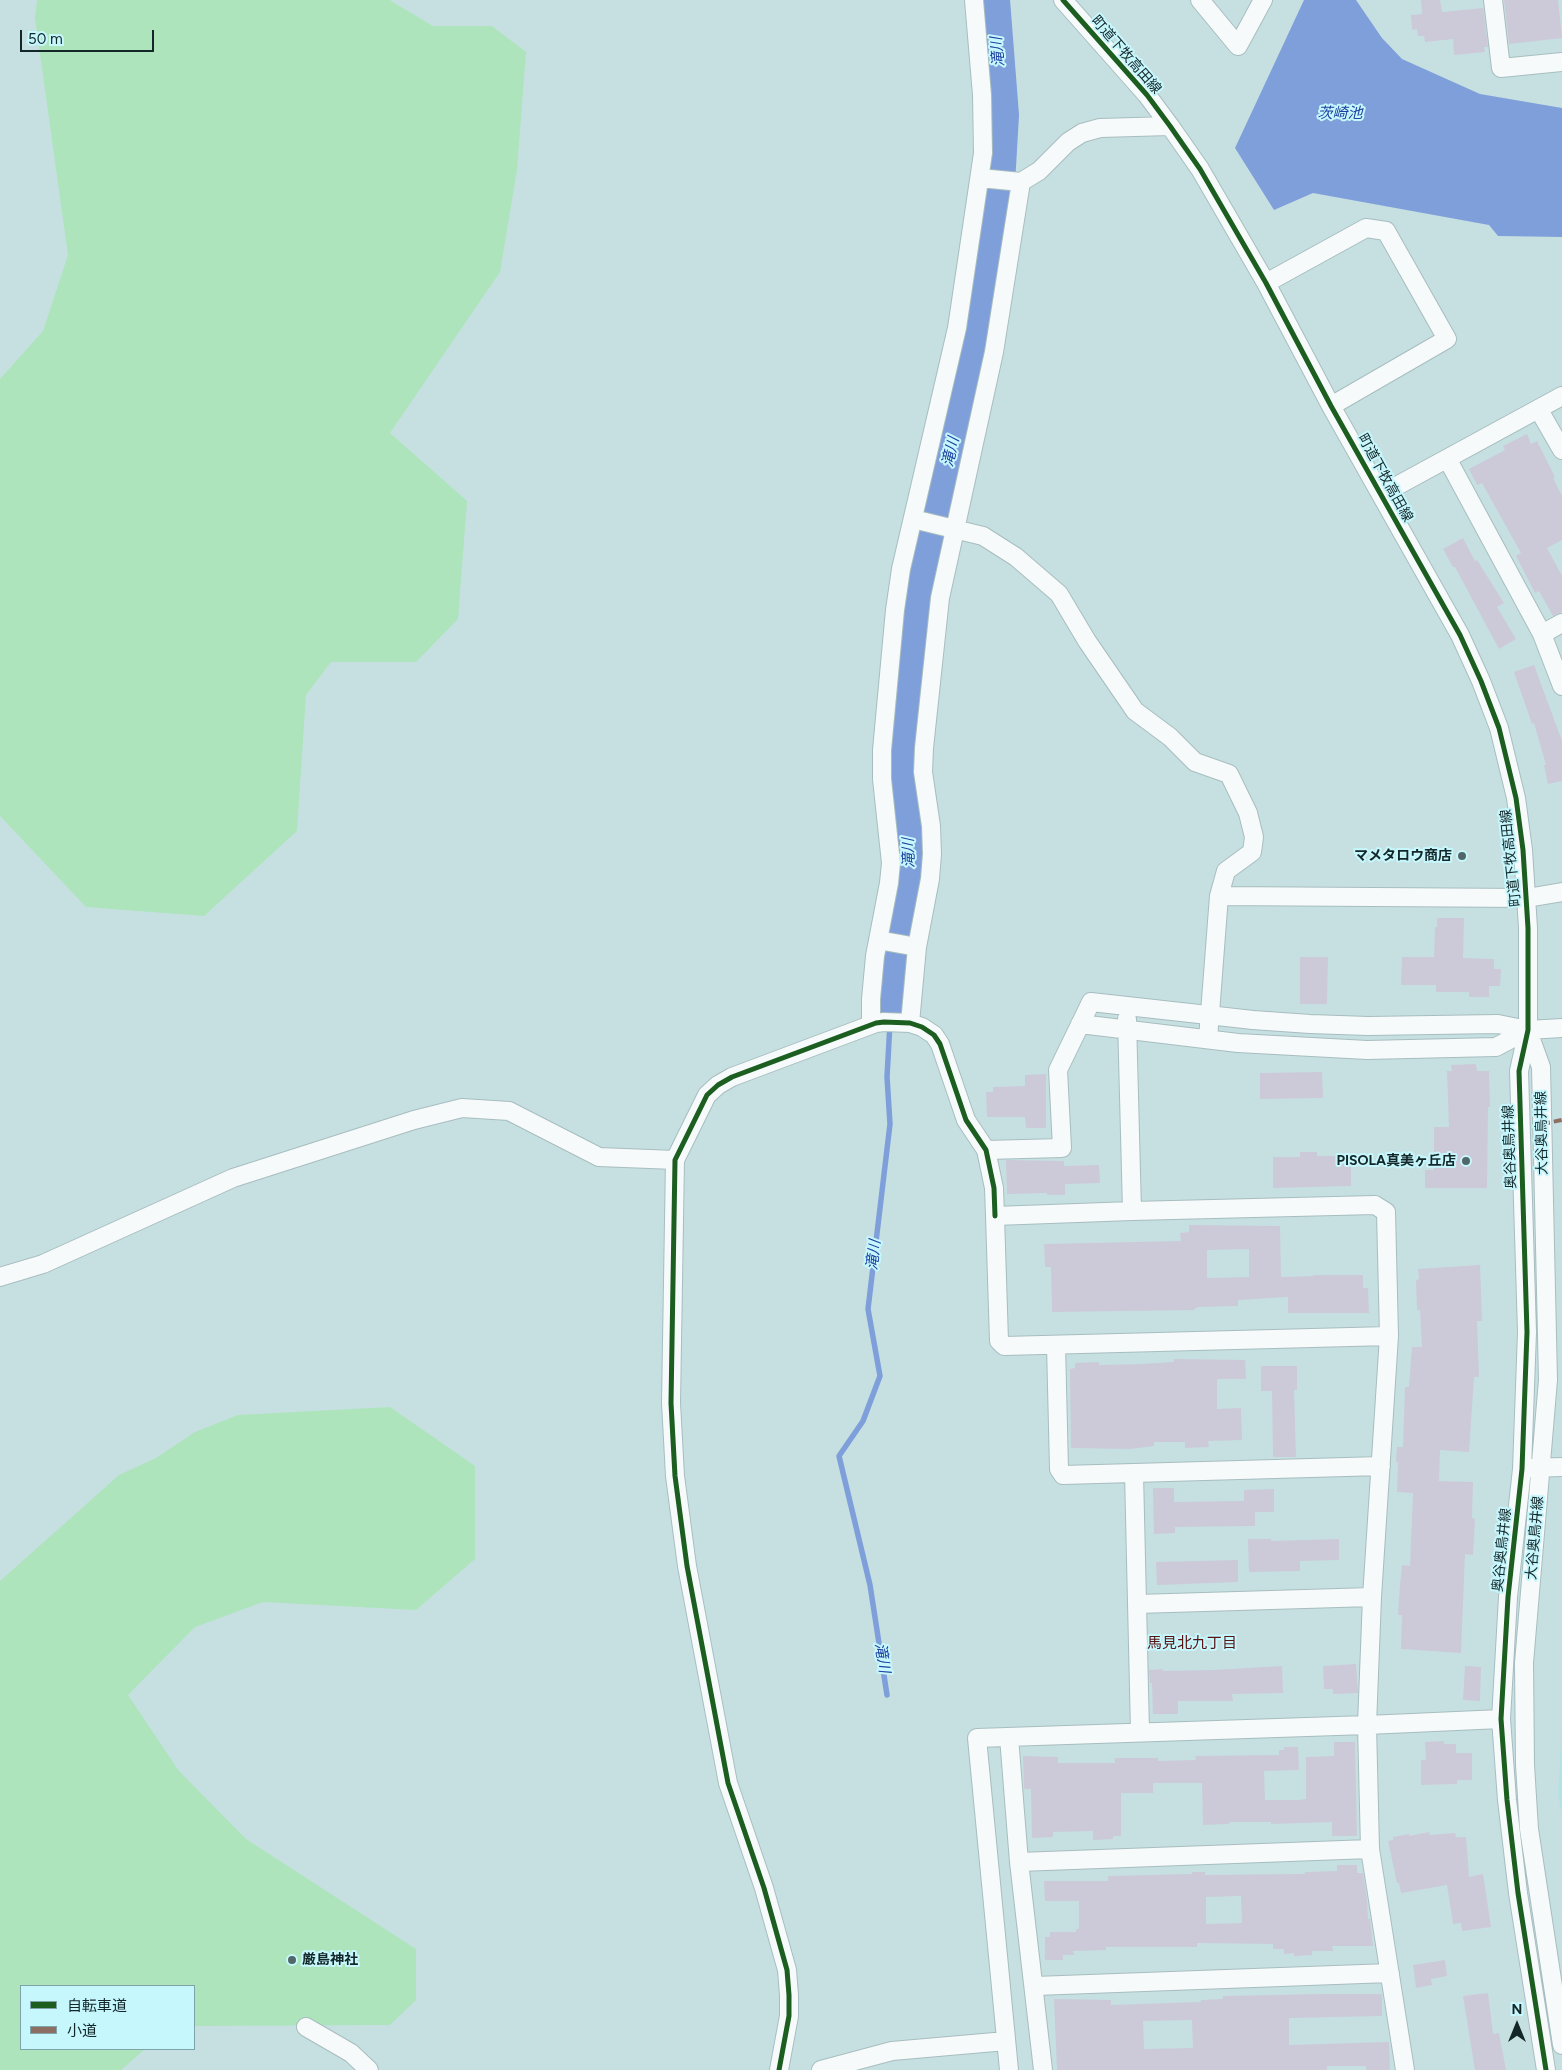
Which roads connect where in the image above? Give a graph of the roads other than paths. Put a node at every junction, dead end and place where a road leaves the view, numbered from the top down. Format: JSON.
{"nodes":[{"id":1,"x":974,"y":0,"type":"edge"},
{"id":2,"x":1200,"y":0,"type":"edge"},
{"id":3,"x":1263,"y":0,"type":"edge"},
{"id":4,"x":1493,"y":0,"type":"edge"},
{"id":5,"x":1070,"y":2,"type":"edge"},
{"id":6,"x":1562,"y":62,"type":"edge"},
{"id":7,"x":1170,"y":126,"type":"junction"},
{"id":8,"x":980,"y":178,"type":"junction"},
{"id":9,"x":1021,"y":182,"type":"junction"},
{"id":10,"x":1266,"y":283,"type":"junction"},
{"id":11,"x":1562,"y":396,"type":"edge"},
{"id":12,"x":1331,"y":406,"type":"junction"},
{"id":13,"x":1538,"y":410,"type":"junction"},
{"id":14,"x":1562,"y":450,"type":"edge"},
{"id":15,"x":1448,"y":460,"type":"junction"},
{"id":16,"x":1382,"y":494,"type":"junction"},
{"id":17,"x":914,"y":519,"type":"junction"},
{"id":18,"x":955,"y":528,"type":"junction"},
{"id":19,"x":1562,"y":623,"type":"edge"},
{"id":20,"x":1542,"y":634,"type":"junction"},
{"id":21,"x":1562,"y":686,"type":"edge"},
{"id":22,"x":1562,"y":892,"type":"edge"},
{"id":23,"x":1219,"y":896,"type":"junction"},
{"id":24,"x":1526,"y":898,"type":"junction"},
{"id":25,"x":878,"y":940,"type":"junction"},
{"id":26,"x":917,"y":947,"type":"junction"},
{"id":27,"x":1127,"y":1006,"type":"junction"},
{"id":28,"x":1210,"y":1015,"type":"junction"},
{"id":29,"x":877,"y":1023,"type":"junction"},
{"id":30,"x":910,"y":1023,"type":"junction"},
{"id":31,"x":1080,"y":1024,"type":"junction"},
{"id":32,"x":1562,"y":1028,"type":"edge"},
{"id":33,"x":1127,"y":1030,"type":"junction"},
{"id":34,"x":1528,"y":1030,"type":"junction"},
{"id":35,"x":1208,"y":1039,"type":"junction"},
{"id":36,"x":986,"y":1150,"type":"junction"},
{"id":37,"x":675,"y":1160,"type":"junction"},
{"id":38,"x":1132,"y":1210,"type":"junction"},
{"id":39,"x":996,"y":1216,"type":"junction"},
{"id":40,"x":0,"y":1277,"type":"edge"},
{"id":41,"x":1389,"y":1336,"type":"junction"},
{"id":42,"x":1056,"y":1345,"type":"junction"},
{"id":43,"x":1381,"y":1466,"type":"junction"},
{"id":44,"x":1542,"y":1467,"type":"junction"},
{"id":45,"x":1562,"y":1467,"type":"edge"},
{"id":46,"x":1522,"y":1469,"type":"junction"},
{"id":47,"x":1134,"y":1473,"type":"junction"},
{"id":48,"x":1372,"y":1598,"type":"junction"},
{"id":49,"x":1137,"y":1604,"type":"junction"},
{"id":50,"x":1501,"y":1719,"type":"junction"},
{"id":51,"x":1367,"y":1725,"type":"junction"},
{"id":52,"x":1140,"y":1732,"type":"junction"},
{"id":53,"x":1009,"y":1737,"type":"junction"},
{"id":54,"x":1370,"y":1849,"type":"junction"},
{"id":55,"x":1019,"y":1862,"type":"junction"},
{"id":56,"x":1390,"y":1973,"type":"junction"},
{"id":57,"x":1035,"y":1986,"type":"junction"},
{"id":58,"x":306,"y":2027,"type":"dead end"},
{"id":59,"x":1006,"y":2041,"type":"junction"},
{"id":60,"x":1562,"y":2045,"type":"edge"},
{"id":61,"x":369,"y":2070,"type":"edge"},
{"id":62,"x":780,"y":2070,"type":"edge"},
{"id":63,"x":821,"y":2070,"type":"edge"},
{"id":64,"x":1009,"y":2070,"type":"edge"},
{"id":65,"x":1043,"y":2070,"type":"edge"},
{"id":66,"x":1406,"y":2070,"type":"edge"},
{"id":67,"x":1546,"y":2070,"type":"edge"}],
"edges":[{"from":1,"to":8,"type":"street"},
{"from":2,"to":3,"type":"street"},
{"from":4,"to":6,"type":"street"},
{"from":5,"to":7,"type":"street","name":"町道下牧高田線"},
{"from":7,"to":9,"type":"street"},
{"from":7,"to":10,"type":"street","name":"町道下牧高田線"},
{"from":8,"to":9,"type":"street"},
{"from":8,"to":17,"type":"street"},
{"from":9,"to":18,"type":"street"},
{"from":10,"to":12,"type":"street","name":"町道下牧高田線"},
{"from":10,"to":12,"type":"street"},
{"from":11,"to":13,"type":"street"},
{"from":12,"to":16,"type":"street","name":"町道下牧高田線"},
{"from":13,"to":14,"type":"street"},
{"from":13,"to":15,"type":"street"},
{"from":15,"to":16,"type":"street"},
{"from":15,"to":20,"type":"street"},
{"from":16,"to":24,"type":"street","name":"町道下牧高田線"},
{"from":17,"to":18,"type":"street"},
{"from":17,"to":25,"type":"street"},
{"from":18,"to":23,"type":"street"},
{"from":18,"to":26,"type":"street"},
{"from":19,"to":20,"type":"street"},
{"from":20,"to":21,"type":"street"},
{"from":22,"to":24,"type":"street"},
{"from":23,"to":24,"type":"street"},
{"from":23,"to":28,"type":"street"},
{"from":24,"to":34,"type":"street","name":"町道下牧高田線"},
{"from":25,"to":26,"type":"street"},
{"from":25,"to":29,"type":"street"},
{"from":26,"to":30,"type":"street"},
{"from":27,"to":28,"type":"street"},
{"from":27,"to":31,"type":"street"},
{"from":27,"to":33,"type":"street"},
{"from":28,"to":34,"type":"street"},
{"from":28,"to":35,"type":"street"},
{"from":29,"to":30,"type":"street"},
{"from":29,"to":37,"type":"street"},
{"from":30,"to":36,"type":"street"},
{"from":31,"to":33,"type":"street"},
{"from":31,"to":36,"type":"street"},
{"from":32,"to":34,"type":"street"},
{"from":33,"to":35,"type":"street"},
{"from":33,"to":38,"type":"street"},
{"from":34,"to":35,"type":"street"},
{"from":34,"to":44,"type":"street","name":"大谷奥鳥井線"},
{"from":34,"to":46,"type":"street","name":"奥谷奥鳥井線"},
{"from":36,"to":39,"type":"street"},
{"from":37,"to":40,"type":"street"},
{"from":37,"to":62,"type":"street"},
{"from":38,"to":39,"type":"street"},
{"from":38,"to":41,"type":"street"},
{"from":39,"to":42,"type":"street"},
{"from":41,"to":42,"type":"street"},
{"from":41,"to":43,"type":"street"},
{"from":42,"to":47,"type":"street"},
{"from":43,"to":47,"type":"street"},
{"from":43,"to":48,"type":"street"},
{"from":44,"to":45,"type":"street"},
{"from":44,"to":46,"type":"street"},
{"from":44,"to":60,"type":"street","name":"大谷奥鳥井線"},
{"from":46,"to":50,"type":"street","name":"奥谷奥鳥井線"},
{"from":47,"to":49,"type":"street"},
{"from":48,"to":49,"type":"street"},
{"from":48,"to":51,"type":"street"},
{"from":49,"to":52,"type":"street"},
{"from":50,"to":51,"type":"street"},
{"from":50,"to":67,"type":"street","name":"奥谷奥鳥井線"},
{"from":51,"to":52,"type":"street"},
{"from":51,"to":54,"type":"street"},
{"from":52,"to":53,"type":"street"},
{"from":53,"to":55,"type":"street"},
{"from":53,"to":59,"type":"street"},
{"from":54,"to":55,"type":"street"},
{"from":54,"to":56,"type":"street"},
{"from":55,"to":57,"type":"street"},
{"from":56,"to":57,"type":"street"},
{"from":56,"to":66,"type":"street"},
{"from":57,"to":65,"type":"street"},
{"from":58,"to":61,"type":"street"},
{"from":59,"to":63,"type":"street"},
{"from":59,"to":64,"type":"street"}]}
